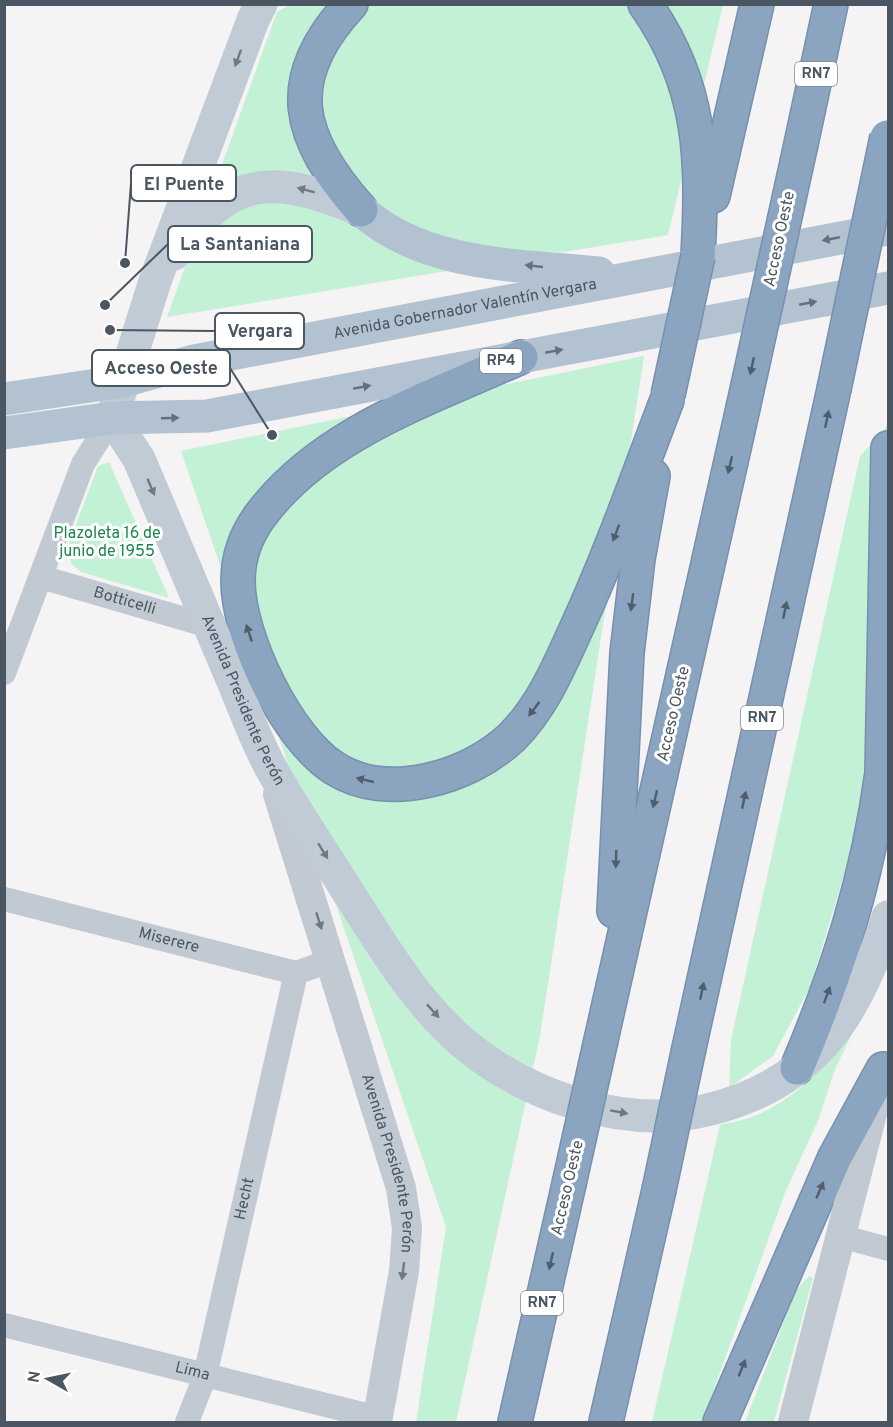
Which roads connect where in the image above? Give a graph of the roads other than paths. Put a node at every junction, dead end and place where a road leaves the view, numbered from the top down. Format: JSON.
{"nodes":[{"id":1,"x":261,"y":4,"type":"edge"},
{"id":2,"x":351,"y":4,"type":"edge"},
{"id":3,"x":645,"y":4,"type":"edge"},
{"id":4,"x":757,"y":4,"type":"edge"},
{"id":5,"x":831,"y":4,"type":"edge"},
{"id":6,"x":888,"y":133,"type":"edge"},
{"id":7,"x":712,"y":150,"type":"junction"},
{"id":8,"x":361,"y":210,"type":"junction"},
{"id":9,"x":888,"y":229,"type":"edge"},
{"id":10,"x":634,"y":276,"type":"junction"},
{"id":11,"x":155,"y":281,"type":"junction"},
{"id":12,"x":888,"y":288,"type":"edge"},
{"id":13,"x":521,"y":357,"type":"junction"},
{"id":14,"x":123,"y":381,"type":"junction"},
{"id":15,"x":668,"y":398,"type":"junction"},
{"id":16,"x":4,"y":399,"type":"edge"},
{"id":17,"x":112,"y":418,"type":"junction"},
{"id":18,"x":4,"y":433,"type":"edge"},
{"id":19,"x":888,"y":448,"type":"edge"},
{"id":20,"x":41,"y":577,"type":"junction"},
{"id":21,"x":209,"y":626,"type":"junction"},
{"id":22,"x":4,"y":673,"type":"edge"},
{"id":23,"x":269,"y":766,"type":"junction"},
{"id":24,"x":4,"y":899,"type":"edge"},
{"id":25,"x":888,"y":917,"type":"edge"},
{"id":26,"x":332,"y":960,"type":"junction"},
{"id":27,"x":296,"y":972,"type":"junction"},
{"id":28,"x":611,"y":991,"type":"junction"},
{"id":29,"x":886,"y":1060,"type":"edge"},
{"id":30,"x":797,"y":1068,"type":"junction"},
{"id":31,"x":840,"y":1236,"type":"junction"},
{"id":32,"x":888,"y":1249,"type":"edge"},
{"id":33,"x":4,"y":1325,"type":"edge"},
{"id":34,"x":205,"y":1376,"type":"junction"},
{"id":35,"x":377,"y":1420,"type":"edge"},
{"id":36,"x":187,"y":1422,"type":"edge"},
{"id":37,"x":515,"y":1422,"type":"edge"},
{"id":38,"x":606,"y":1422,"type":"edge"},
{"id":39,"x":720,"y":1422,"type":"edge"},
{"id":40,"x":793,"y":1422,"type":"edge"}],
"edges":[{"from":1,"to":11,"type":"main road","one_way":true},
{"from":2,"to":8,"type":"highway"},
{"from":3,"to":7,"type":"highway"},
{"from":4,"to":7,"type":"highway"},
{"from":5,"to":28,"type":"highway","name":"Acceso Oeste","number":"RN7","one_way":true,"bridge":true},
{"from":38,"to":6,"type":"highway","number":"RN7","one_way":true,"bridge":true},
{"from":7,"to":15,"type":"highway","bridge":true},
{"from":10,"to":8,"type":"main road","one_way":true},
{"from":8,"to":11,"type":"main road","one_way":true},
{"from":9,"to":10,"type":"main road","name":"Avenida Gobernador Valentín Vergara","one_way":true},
{"from":10,"to":14,"type":"main road","name":"Avenida Gobernador Valentín Vergara"},
{"from":11,"to":14,"type":"main road"},
{"from":13,"to":12,"type":"main road","number":"RP4","one_way":true},
{"from":15,"to":13,"type":"highway","one_way":true},
{"from":17,"to":13,"type":"main road","number":"RP4","one_way":true},
{"from":14,"to":16,"type":"main road","name":"Avenida Gobernador Valentín Vergara"},
{"from":14,"to":17,"type":"main road"},
{"from":15,"to":28,"type":"highway","one_way":true},
{"from":17,"to":18,"type":"main road","number":"RP4"},
{"from":17,"to":20,"type":"street"},
{"from":17,"to":21,"type":"main road","name":"Avenida Presidente Perón","one_way":true},
{"from":30,"to":19,"type":"highway","one_way":true},
{"from":20,"to":21,"type":"street","name":"Botticelli"},
{"from":20,"to":22,"type":"street"},
{"from":21,"to":23,"type":"main road","name":"Avenida Presidente Perón"},
{"from":23,"to":26,"type":"street","name":"Avenida Presidente Perón","one_way":true},
{"from":23,"to":30,"type":"main road","one_way":true},
{"from":24,"to":27,"type":"street","name":"Miserere"},
{"from":25,"to":30,"type":"main road"},
{"from":26,"to":27,"type":"street"},
{"from":26,"to":35,"type":"street","name":"Avenida Presidente Perón","one_way":true},
{"from":27,"to":34,"type":"street","name":"Hecht"},
{"from":28,"to":37,"type":"highway","name":"Acceso Oeste","number":"RN7","one_way":true,"bridge":true},
{"from":29,"to":31,"type":"street"},
{"from":39,"to":29,"type":"highway","one_way":true},
{"from":31,"to":32,"type":"street"},
{"from":31,"to":40,"type":"street"},
{"from":33,"to":34,"type":"street","name":"Lima"},
{"from":34,"to":35,"type":"street","name":"Lima"},
{"from":34,"to":36,"type":"street","name":"Hecht"}]}
